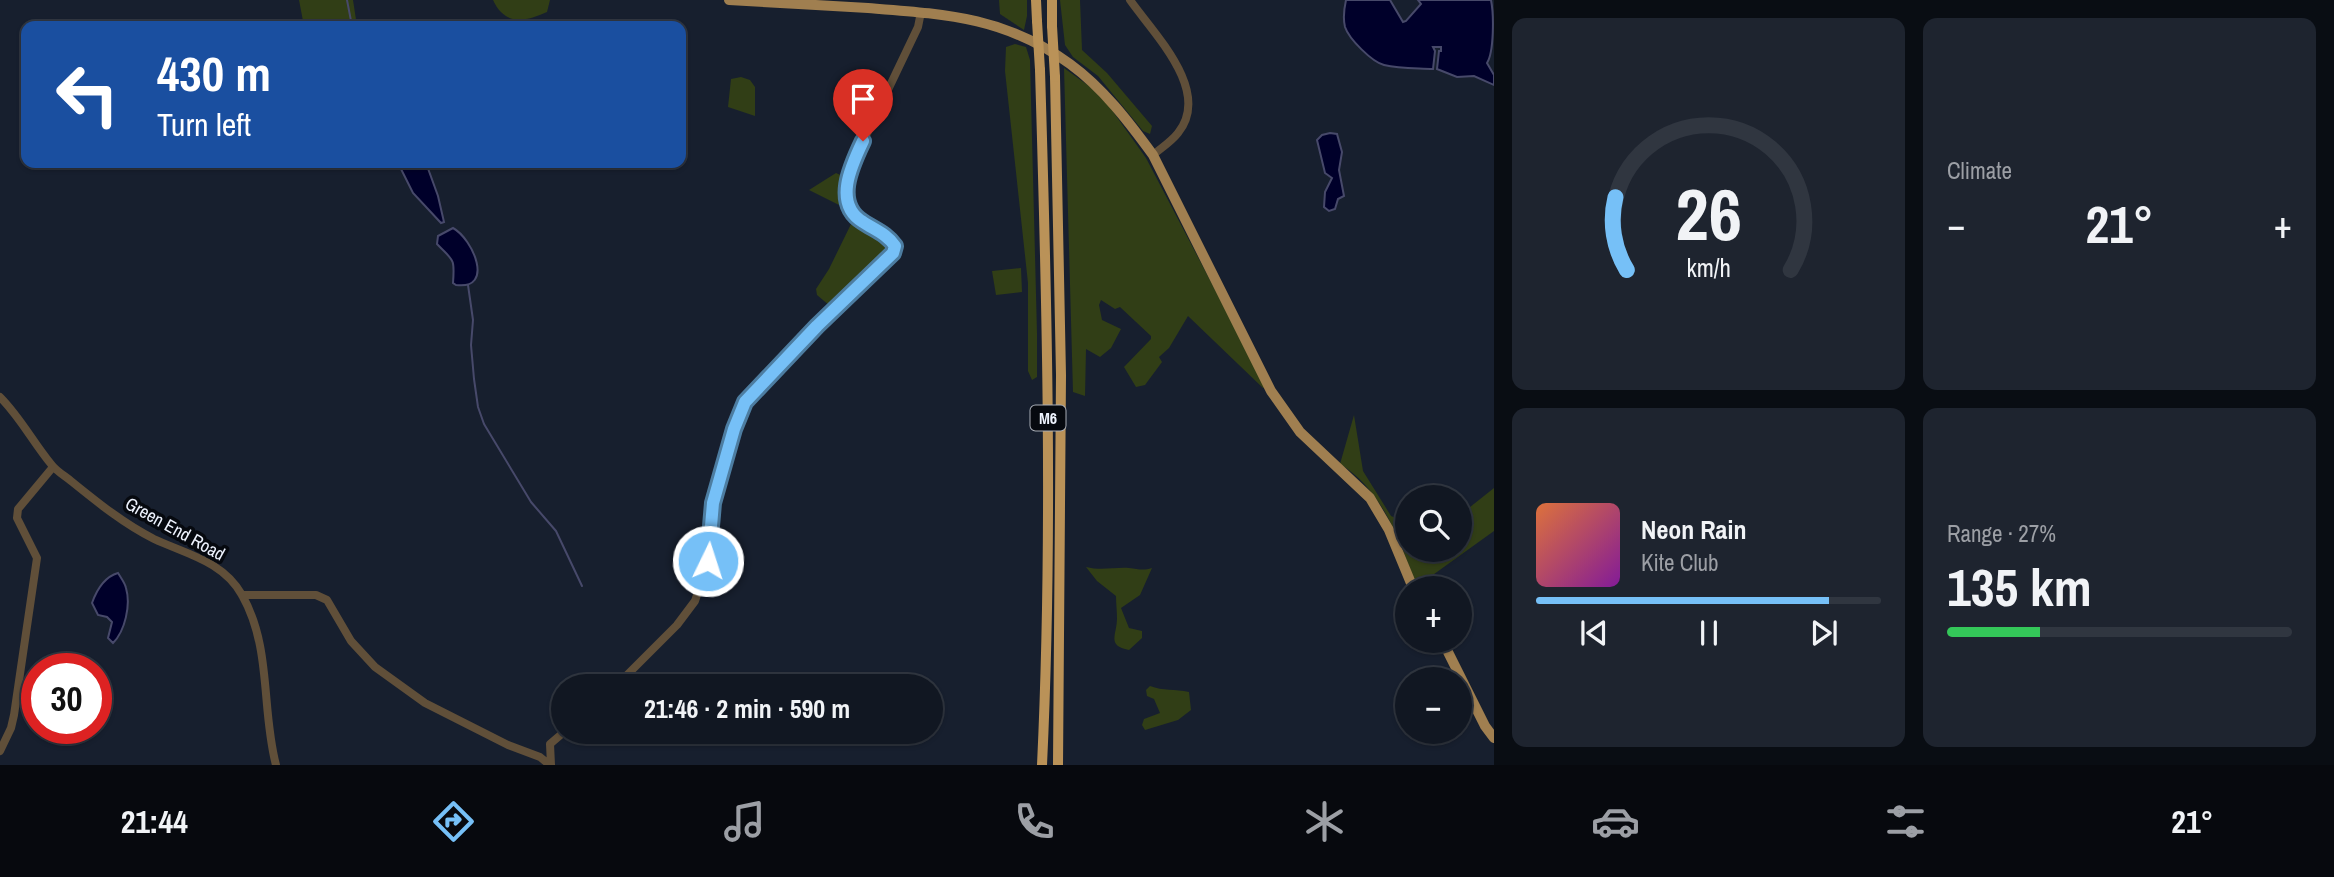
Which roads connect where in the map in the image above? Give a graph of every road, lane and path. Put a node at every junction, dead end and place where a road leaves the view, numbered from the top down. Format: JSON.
{"nodes":[{"id":1,"x":729,"y":0,"type":"edge"},
{"id":2,"x":1036,"y":0,"type":"edge"},
{"id":3,"x":1052,"y":0,"type":"edge"},
{"id":4,"x":1130,"y":0,"type":"edge"},
{"id":5,"x":921,"y":12,"type":"junction"},
{"id":6,"x":1153,"y":155,"type":"junction"},
{"id":7,"x":0,"y":397,"type":"edge"},
{"id":8,"x":53,"y":467,"type":"junction"},
{"id":9,"x":1408,"y":576,"type":"edge"},
{"id":10,"x":242,"y":595,"type":"junction"},
{"id":11,"x":1448,"y":653,"type":"edge"},
{"id":12,"x":628,"y":674,"type":"edge"},
{"id":13,"x":1494,"y":738,"type":"edge"},
{"id":14,"x":551,"y":744,"type":"joint"},
{"id":15,"x":0,"y":751,"type":"edge"},
{"id":16,"x":540,"y":757,"type":"junction"},
{"id":17,"x":276,"y":765,"type":"edge"},
{"id":18,"x":551,"y":765,"type":"edge"},
{"id":19,"x":1042,"y":765,"type":"edge"},
{"id":20,"x":1058,"y":765,"type":"edge"}],
"edges":[{"from":1,"to":5,"type":"main road"},
{"from":2,"to":19,"type":"highway","number":"M6","bridge":true},
{"from":3,"to":20,"type":"highway","number":"M6","bridge":true},
{"from":4,"to":6,"type":"street"},
{"from":5,"to":6,"type":"main road"},
{"from":5,"to":12,"type":"street"},
{"from":6,"to":9,"type":"main road"},
{"from":7,"to":8,"type":"street","name":"Green End Road"},
{"from":8,"to":10,"type":"street","name":"Green End Road"},
{"from":8,"to":15,"type":"street"},
{"from":10,"to":16,"type":"street"},
{"from":10,"to":17,"type":"street","name":"Green End Road"},
{"from":11,"to":13,"type":"main road"},
{"from":14,"to":16,"type":"street"},
{"from":14,"to":18,"type":"street"},
{"from":16,"to":18,"type":"street"}]}
